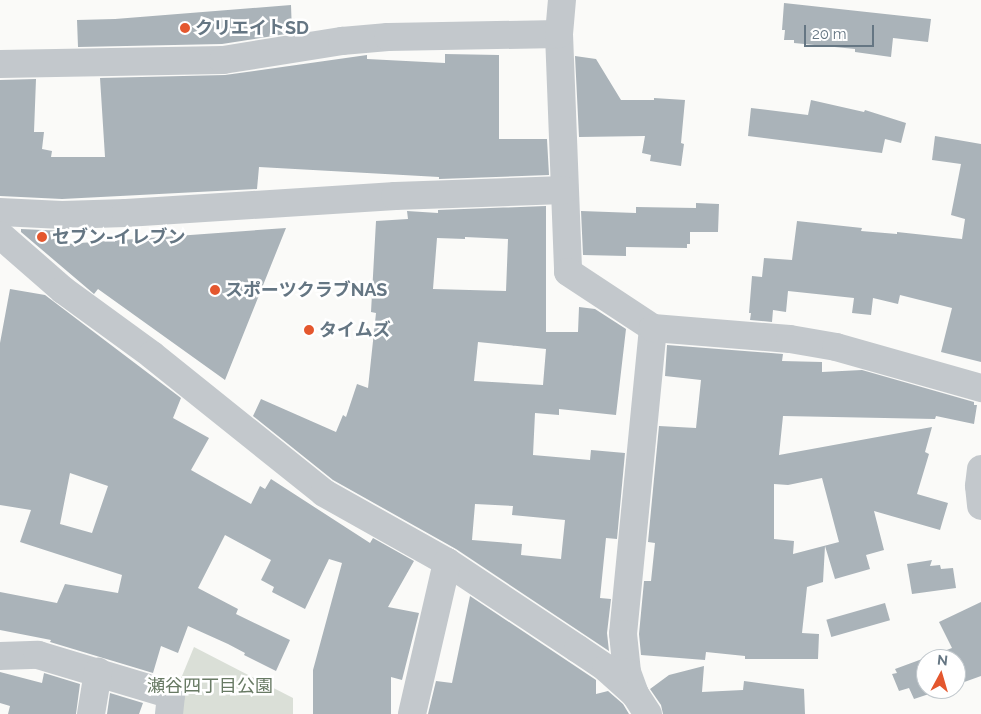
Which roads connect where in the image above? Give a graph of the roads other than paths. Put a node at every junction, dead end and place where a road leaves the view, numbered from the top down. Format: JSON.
{"nodes":[{"id":1,"x":562,"y":0,"type":"edge"},
{"id":2,"x":560,"y":34,"type":"junction"},
{"id":3,"x":0,"y":64,"type":"edge"},
{"id":4,"x":564,"y":190,"type":"junction"},
{"id":5,"x":0,"y":212,"type":"edge"},
{"id":6,"x":0,"y":235,"type":"edge"},
{"id":7,"x":653,"y":328,"type":"junction"},
{"id":8,"x":981,"y":388,"type":"edge"},
{"id":9,"x":981,"y":469,"type":"edge"},
{"id":10,"x":981,"y":506,"type":"edge"},
{"id":11,"x":447,"y":562,"type":"junction"},
{"id":12,"x":0,"y":656,"type":"edge"},
{"id":13,"x":98,"y":672,"type":"junction"},
{"id":14,"x":642,"y":704,"type":"edge"},
{"id":15,"x":91,"y":714,"type":"edge"},
{"id":16,"x":169,"y":714,"type":"edge"},
{"id":17,"x":412,"y":714,"type":"edge"}],
"edges":[{"from":1,"to":2,"type":"street"},
{"from":2,"to":3,"type":"street"},
{"from":2,"to":4,"type":"street"},
{"from":4,"to":5,"type":"street"},
{"from":4,"to":7,"type":"street"},
{"from":6,"to":11,"type":"street"},
{"from":7,"to":8,"type":"street"},
{"from":7,"to":14,"type":"street"},
{"from":9,"to":10,"type":"street"},
{"from":11,"to":14,"type":"street"},
{"from":11,"to":17,"type":"street"},
{"from":12,"to":13,"type":"street"},
{"from":13,"to":15,"type":"street"},
{"from":13,"to":16,"type":"street"}]}
